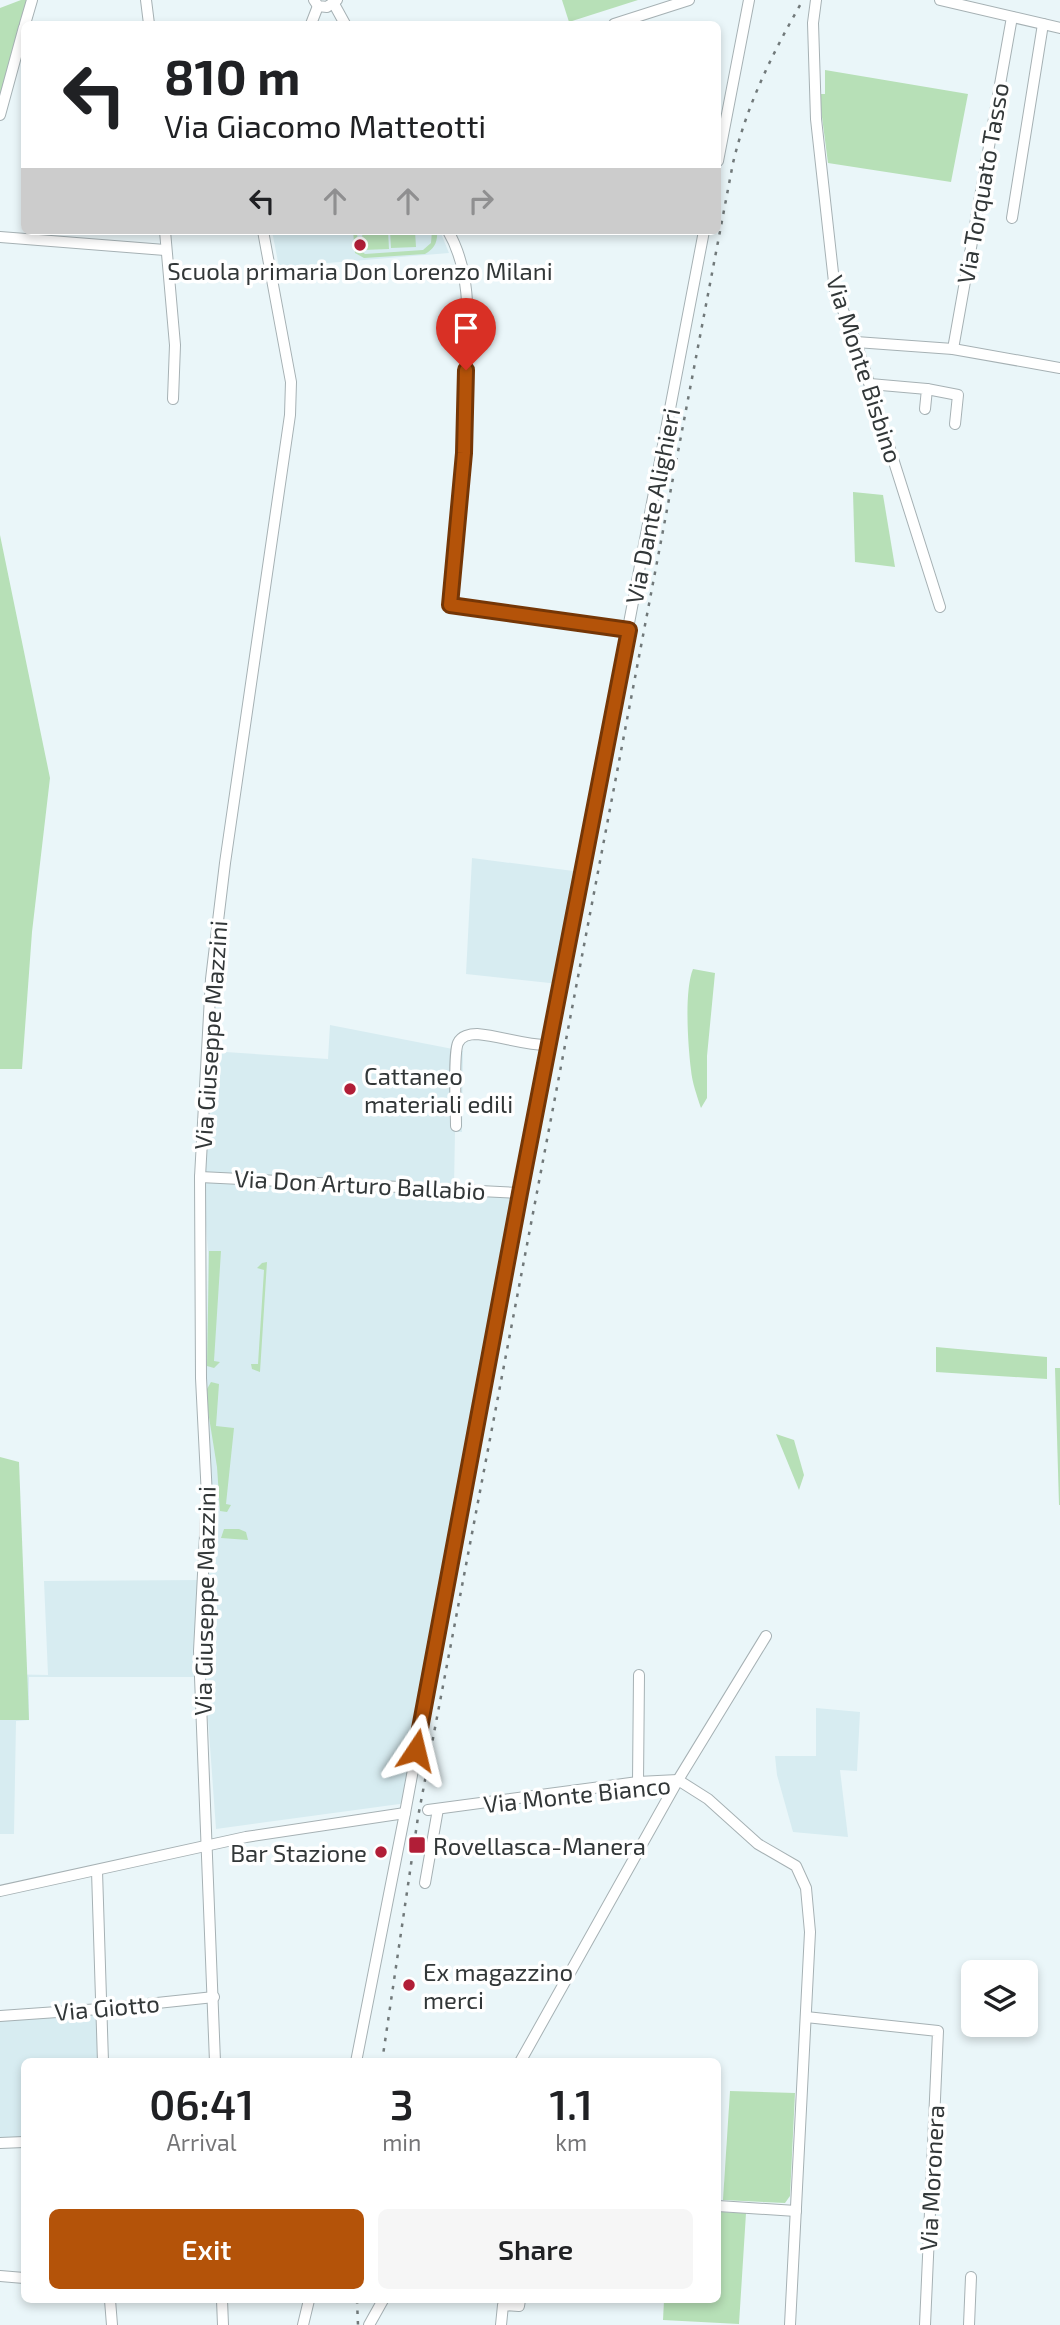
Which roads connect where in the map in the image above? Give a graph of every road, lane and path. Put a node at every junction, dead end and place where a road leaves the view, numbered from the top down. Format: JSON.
{"nodes":[{"id":1,"x":32,"y":0,"type":"edge"},
{"id":2,"x":146,"y":0,"type":"edge"},
{"id":3,"x":689,"y":0,"type":"edge"},
{"id":4,"x":816,"y":0,"type":"edge"},
{"id":5,"x":940,"y":0,"type":"edge"},
{"id":6,"x":749,"y":1,"type":"edge"},
{"id":7,"x":336,"y":2,"type":"edge"},
{"id":8,"x":316,"y":3,"type":"edge"},
{"id":9,"x":1012,"y":17,"type":"junction"},
{"id":10,"x":26,"y":21,"type":"edge"},
{"id":11,"x":149,"y":21,"type":"edge"},
{"id":12,"x":312,"y":21,"type":"edge"},
{"id":13,"x":344,"y":21,"type":"edge"},
{"id":14,"x":623,"y":21,"type":"edge"},
{"id":15,"x":1043,"y":24,"type":"junction"},
{"id":16,"x":1060,"y":28,"type":"edge"},
{"id":17,"x":21,"y":40,"type":"edge"},
{"id":18,"x":0,"y":115,"type":"edge"},
{"id":19,"x":721,"y":146,"type":"edge"},
{"id":20,"x":1012,"y":218,"type":"dead end"},
{"id":21,"x":165,"y":235,"type":"edge"},
{"id":22,"x":264,"y":235,"type":"edge"},
{"id":23,"x":450,"y":235,"type":"edge"},
{"id":24,"x":703,"y":235,"type":"edge"},
{"id":25,"x":0,"y":237,"type":"edge"},
{"id":26,"x":165,"y":250,"type":"junction"},
{"id":27,"x":856,"y":342,"type":"junction"},
{"id":28,"x":953,"y":349,"type":"junction"},
{"id":29,"x":1060,"y":368,"type":"edge"},
{"id":30,"x":870,"y":384,"type":"junction"},
{"id":31,"x":927,"y":389,"type":"junction"},
{"id":32,"x":173,"y":399,"type":"dead end"},
{"id":33,"x":925,"y":409,"type":"dead end"},
{"id":34,"x":955,"y":424,"type":"dead end"},
{"id":35,"x":940,"y":607,"type":"dead end"},
{"id":36,"x":629,"y":630,"type":"junction"},
{"id":37,"x":548,"y":1045,"type":"junction"},
{"id":38,"x":456,"y":1126,"type":"dead end"},
{"id":39,"x":200,"y":1177,"type":"junction"},
{"id":40,"x":520,"y":1193,"type":"junction"},
{"id":41,"x":766,"y":1636,"type":"dead end"},
{"id":42,"x":639,"y":1675,"type":"dead end"},
{"id":43,"x":678,"y":1780,"type":"junction"},
{"id":44,"x":638,"y":1782,"type":"junction"},
{"id":45,"x":405,"y":1813,"type":"junction"},
{"id":46,"x":207,"y":1846,"type":"junction"},
{"id":47,"x":97,"y":1871,"type":"junction"},
{"id":48,"x":425,"y":1883,"type":"dead end"},
{"id":49,"x":0,"y":1891,"type":"edge"},
{"id":50,"x":214,"y":1997,"type":"junction"},
{"id":51,"x":100,"y":2009,"type":"junction"},
{"id":52,"x":0,"y":2016,"type":"edge"},
{"id":53,"x":806,"y":2017,"type":"junction"},
{"id":54,"x":103,"y":2058,"type":"edge"},
{"id":55,"x":215,"y":2058,"type":"edge"},
{"id":56,"x":357,"y":2058,"type":"edge"},
{"id":57,"x":522,"y":2058,"type":"edge"},
{"id":58,"x":21,"y":2142,"type":"edge"},
{"id":59,"x":0,"y":2143,"type":"edge"},
{"id":60,"x":721,"y":2206,"type":"edge"},
{"id":61,"x":796,"y":2211,"type":"junction"},
{"id":62,"x":0,"y":2276,"type":"edge"},
{"id":63,"x":971,"y":2277,"type":"dead end"},
{"id":64,"x":21,"y":2278,"type":"edge"},
{"id":65,"x":110,"y":2303,"type":"edge"},
{"id":66,"x":222,"y":2303,"type":"edge"},
{"id":67,"x":308,"y":2303,"type":"edge"},
{"id":68,"x":381,"y":2303,"type":"edge"},
{"id":69,"x":520,"y":2303,"type":"edge"},
{"id":70,"x":112,"y":2325,"type":"edge"},
{"id":71,"x":223,"y":2325,"type":"edge"},
{"id":72,"x":303,"y":2325,"type":"edge"},
{"id":73,"x":369,"y":2325,"type":"edge"},
{"id":74,"x":501,"y":2325,"type":"edge"},
{"id":75,"x":790,"y":2325,"type":"edge"},
{"id":76,"x":925,"y":2325,"type":"edge"},
{"id":77,"x":969,"y":2325,"type":"edge"}],
"edges":[{"from":1,"to":10,"type":"street"},
{"from":2,"to":11,"type":"street"},
{"from":3,"to":14,"type":"street"},
{"from":4,"to":27,"type":"street","name":"Via Monte Bisbino"},
{"from":5,"to":9,"type":"street"},
{"from":6,"to":19,"type":"street"},
{"from":7,"to":8,"type":"street"},
{"from":7,"to":13,"type":"street"},
{"from":8,"to":12,"type":"street"},
{"from":9,"to":15,"type":"street"},
{"from":9,"to":28,"type":"street","name":"Via Torquato Tasso"},
{"from":15,"to":16,"type":"street"},
{"from":15,"to":20,"type":"street"},
{"from":17,"to":18,"type":"street"},
{"from":21,"to":26,"type":"street"},
{"from":22,"to":39,"type":"street","name":"Via Giuseppe Mazzini"},
{"from":23,"to":36,"type":"street"},
{"from":24,"to":36,"type":"street","name":"Via Dante Alighieri"},
{"from":25,"to":26,"type":"street"},
{"from":26,"to":32,"type":"street"},
{"from":27,"to":28,"type":"street"},
{"from":27,"to":30,"type":"street","name":"Via Monte Bisbino"},
{"from":28,"to":29,"type":"street"},
{"from":30,"to":31,"type":"street"},
{"from":30,"to":35,"type":"street","name":"Via Monte Bisbino"},
{"from":31,"to":33,"type":"street"},
{"from":31,"to":34,"type":"street"},
{"from":36,"to":37,"type":"street","name":"Via Dante Alighieri"},
{"from":37,"to":38,"type":"street"},
{"from":37,"to":40,"type":"street","name":"Via Dante Alighieri"},
{"from":39,"to":40,"type":"street","name":"Via Don Arturo Ballabio"},
{"from":39,"to":46,"type":"street","name":"Via Giuseppe Mazzini"},
{"from":40,"to":45,"type":"street","name":"Via Dante Alighieri"},
{"from":41,"to":43,"type":"street"},
{"from":42,"to":44,"type":"street"},
{"from":43,"to":44,"type":"street","name":"Via Monte Bianco"},
{"from":43,"to":53,"type":"street","name":"Via Monte Bianco"},
{"from":43,"to":57,"type":"street"},
{"from":44,"to":48,"type":"street","name":"Via Monte Bianco"},
{"from":45,"to":46,"type":"street"},
{"from":45,"to":56,"type":"street","name":"Via Dante Alighieri"},
{"from":46,"to":47,"type":"street"},
{"from":46,"to":50,"type":"street","name":"Via Giuseppe Mazzini"},
{"from":47,"to":49,"type":"street"},
{"from":47,"to":51,"type":"street"},
{"from":50,"to":51,"type":"street","name":"Via Giotto"},
{"from":50,"to":55,"type":"street","name":"Via Giuseppe Mazzini"},
{"from":51,"to":52,"type":"street","name":"Via Giotto"},
{"from":51,"to":54,"type":"street"},
{"from":53,"to":61,"type":"street","name":"Via Monte Bianco"},
{"from":53,"to":76,"type":"street","name":"Via Moronera"},
{"from":58,"to":59,"type":"street"},
{"from":60,"to":61,"type":"street"},
{"from":61,"to":75,"type":"street","name":"Via Monte Bianco"},
{"from":62,"to":64,"type":"street"},
{"from":63,"to":77,"type":"street"},
{"from":65,"to":70,"type":"street"},
{"from":66,"to":71,"type":"street"},
{"from":67,"to":72,"type":"street"},
{"from":68,"to":73,"type":"street"},
{"from":69,"to":74,"type":"street"}]}
